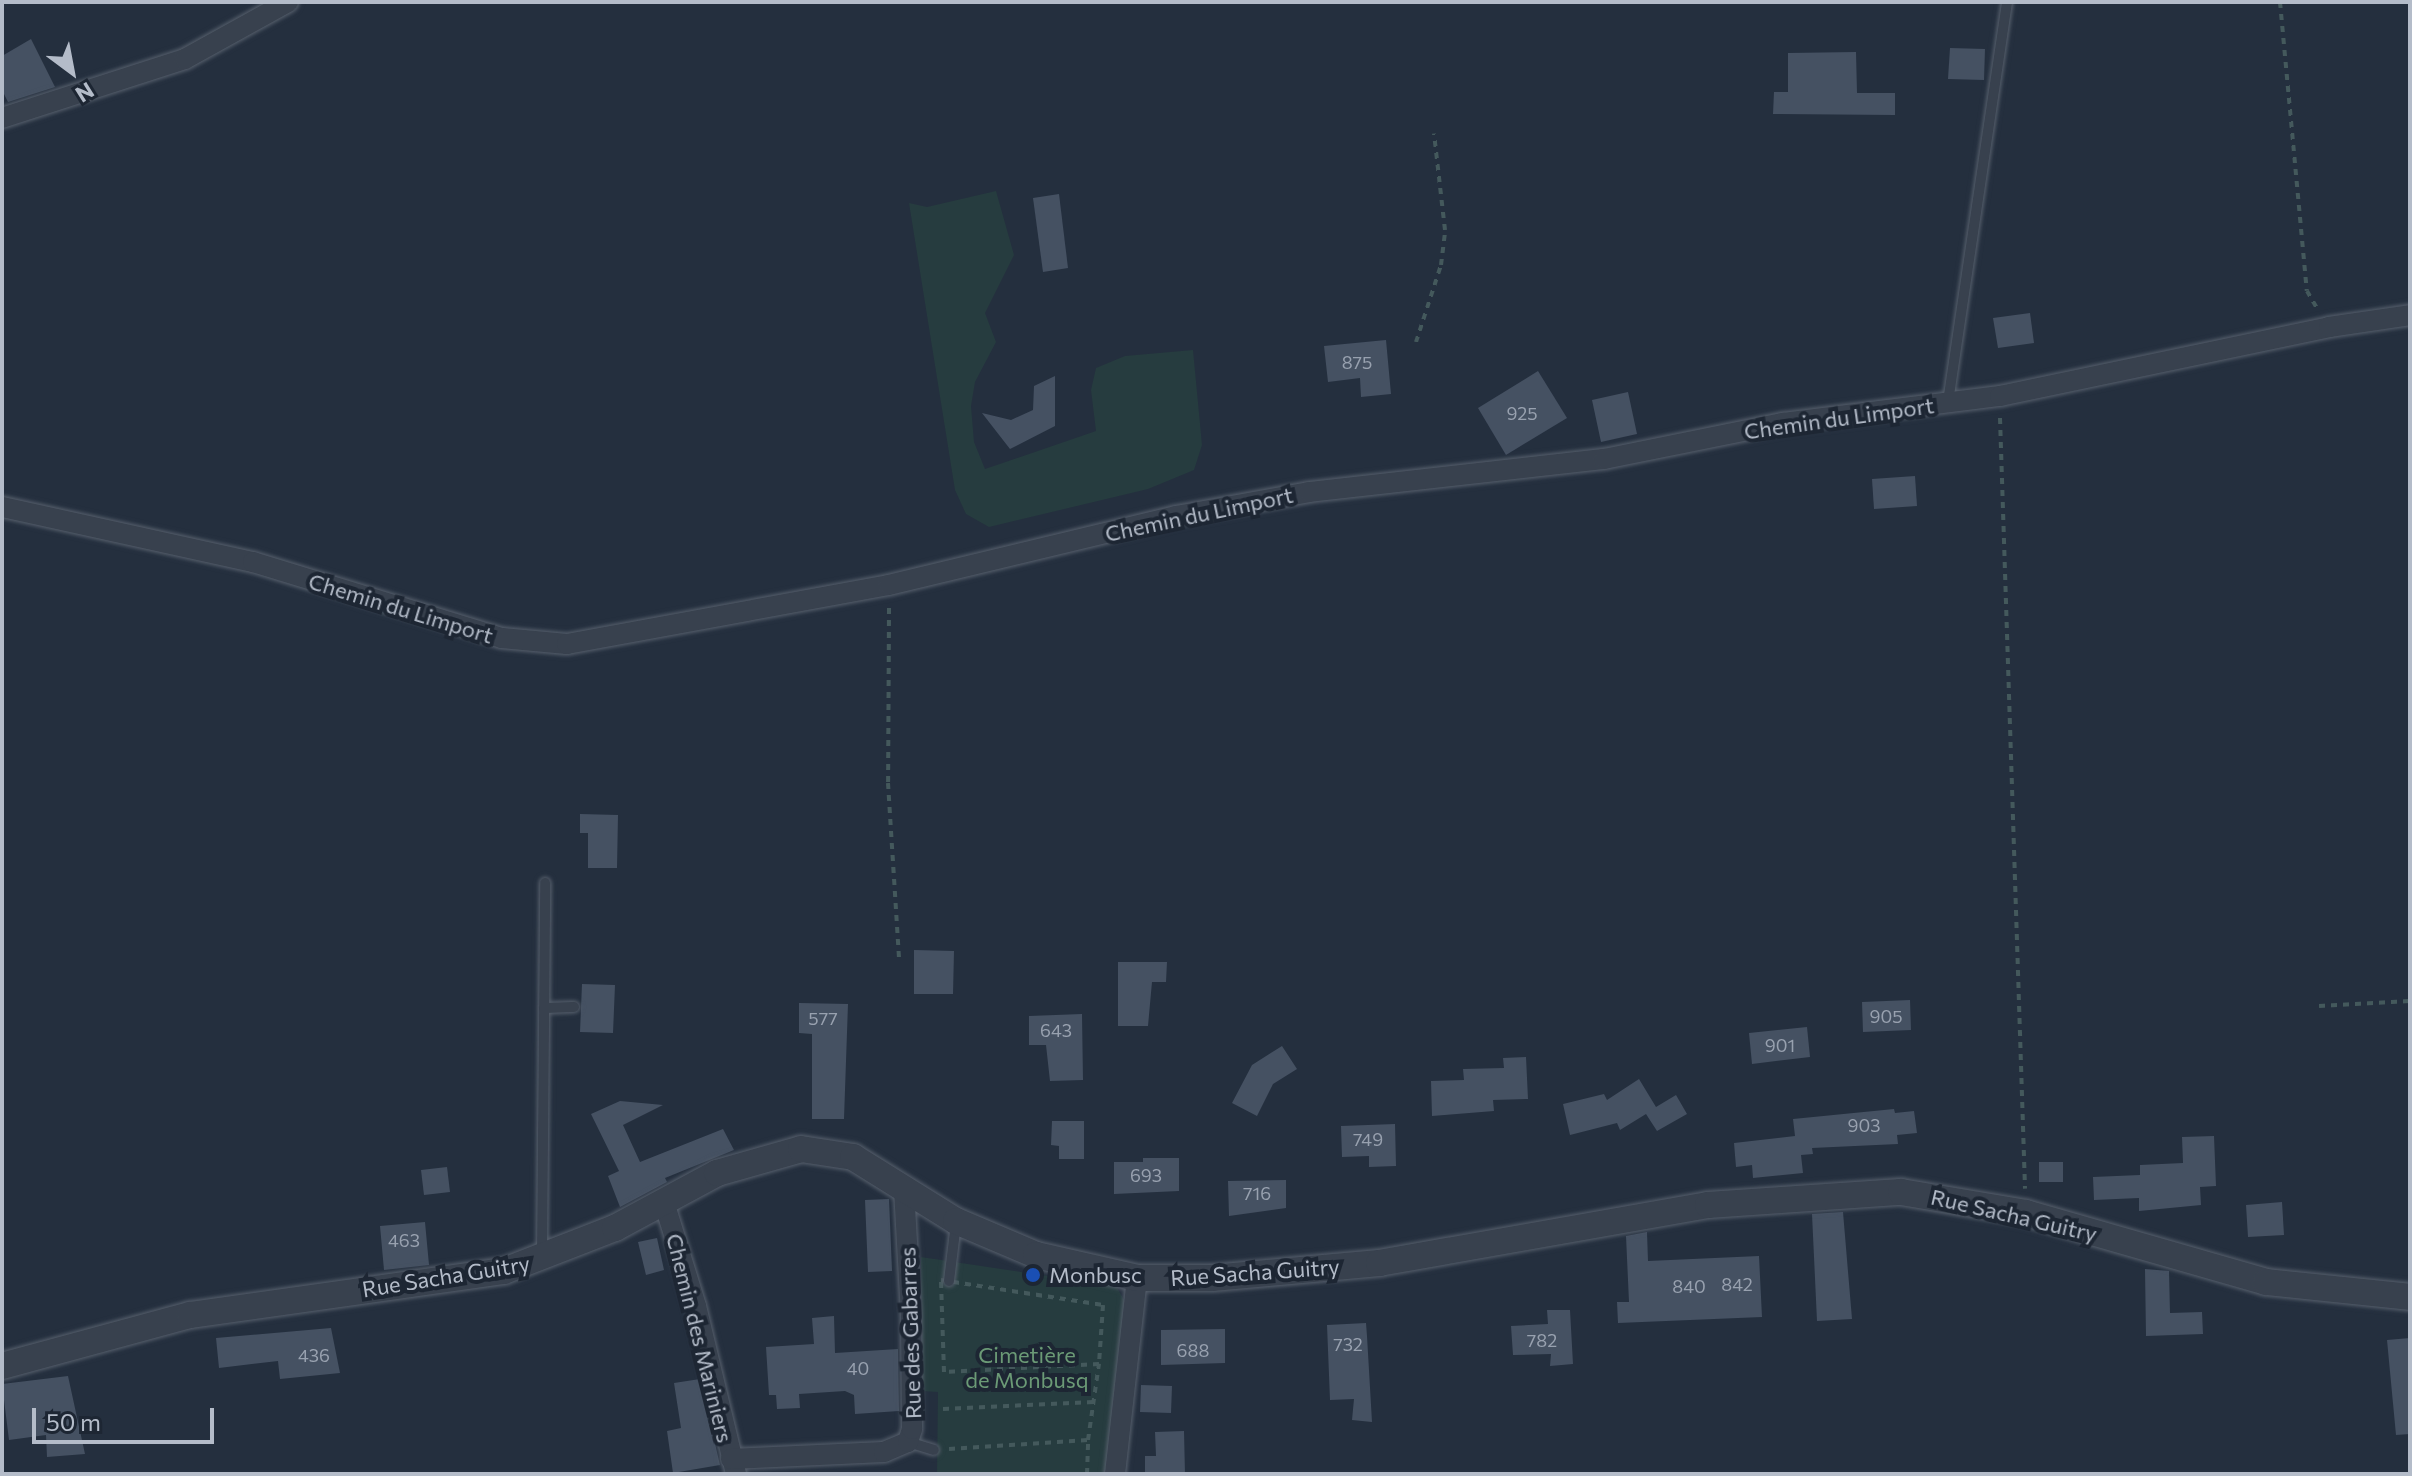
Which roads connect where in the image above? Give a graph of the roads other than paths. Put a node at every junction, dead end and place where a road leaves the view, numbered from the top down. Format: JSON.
{"nodes":[{"id":1,"x":288,"y":2,"type":"edge"},
{"id":2,"x":2007,"y":2,"type":"edge"},
{"id":3,"x":2,"y":118,"type":"edge"},
{"id":4,"x":2410,"y":315,"type":"edge"},
{"id":5,"x":1948,"y":402,"type":"junction"},
{"id":6,"x":2,"y":507,"type":"edge"},
{"id":7,"x":545,"y":883,"type":"dead end"},
{"id":8,"x":574,"y":1007,"type":"dead end"},
{"id":9,"x":544,"y":1008,"type":"junction"},
{"id":10,"x":904,"y":1187,"type":"junction"},
{"id":11,"x":664,"y":1202,"type":"junction"},
{"id":12,"x":956,"y":1221,"type":"junction"},
{"id":13,"x":542,"y":1260,"type":"junction"},
{"id":14,"x":1137,"y":1278,"type":"junction"},
{"id":15,"x":949,"y":1281,"type":"road end"},
{"id":16,"x":2410,"y":1297,"type":"edge"},
{"id":17,"x":2,"y":1366,"type":"edge"},
{"id":18,"x":908,"y":1442,"type":"junction"},
{"id":19,"x":934,"y":1450,"type":"road end"},
{"id":20,"x":733,"y":1467,"type":"edge"},
{"id":21,"x":1115,"y":1474,"type":"edge"}],
"edges":[{"from":1,"to":3,"type":"street"},
{"from":2,"to":5,"type":"lane"},
{"from":4,"to":5,"type":"street","name":"Chemin du Limport"},
{"from":5,"to":6,"type":"street","name":"Chemin du Limport"},
{"from":7,"to":9,"type":"lane"},
{"from":8,"to":9,"type":"lane"},
{"from":9,"to":13,"type":"lane"},
{"from":10,"to":11,"type":"street","name":"Rue Sacha Guitry"},
{"from":10,"to":12,"type":"street","name":"Rue Sacha Guitry"},
{"from":10,"to":18,"type":"street","name":"Rue des Gabarres"},
{"from":11,"to":13,"type":"street","name":"Rue Sacha Guitry"},
{"from":11,"to":20,"type":"street","name":"Chemin des Mariniers"},
{"from":12,"to":14,"type":"street","name":"Rue Sacha Guitry"},
{"from":12,"to":15,"type":"lane"},
{"from":13,"to":17,"type":"street","name":"Rue Sacha Guitry"},
{"from":14,"to":16,"type":"street","name":"Rue Sacha Guitry"},
{"from":14,"to":21,"type":"street"},
{"from":18,"to":19,"type":"lane"},
{"from":18,"to":20,"type":"street","name":"Rue des Gabarres"}]}
